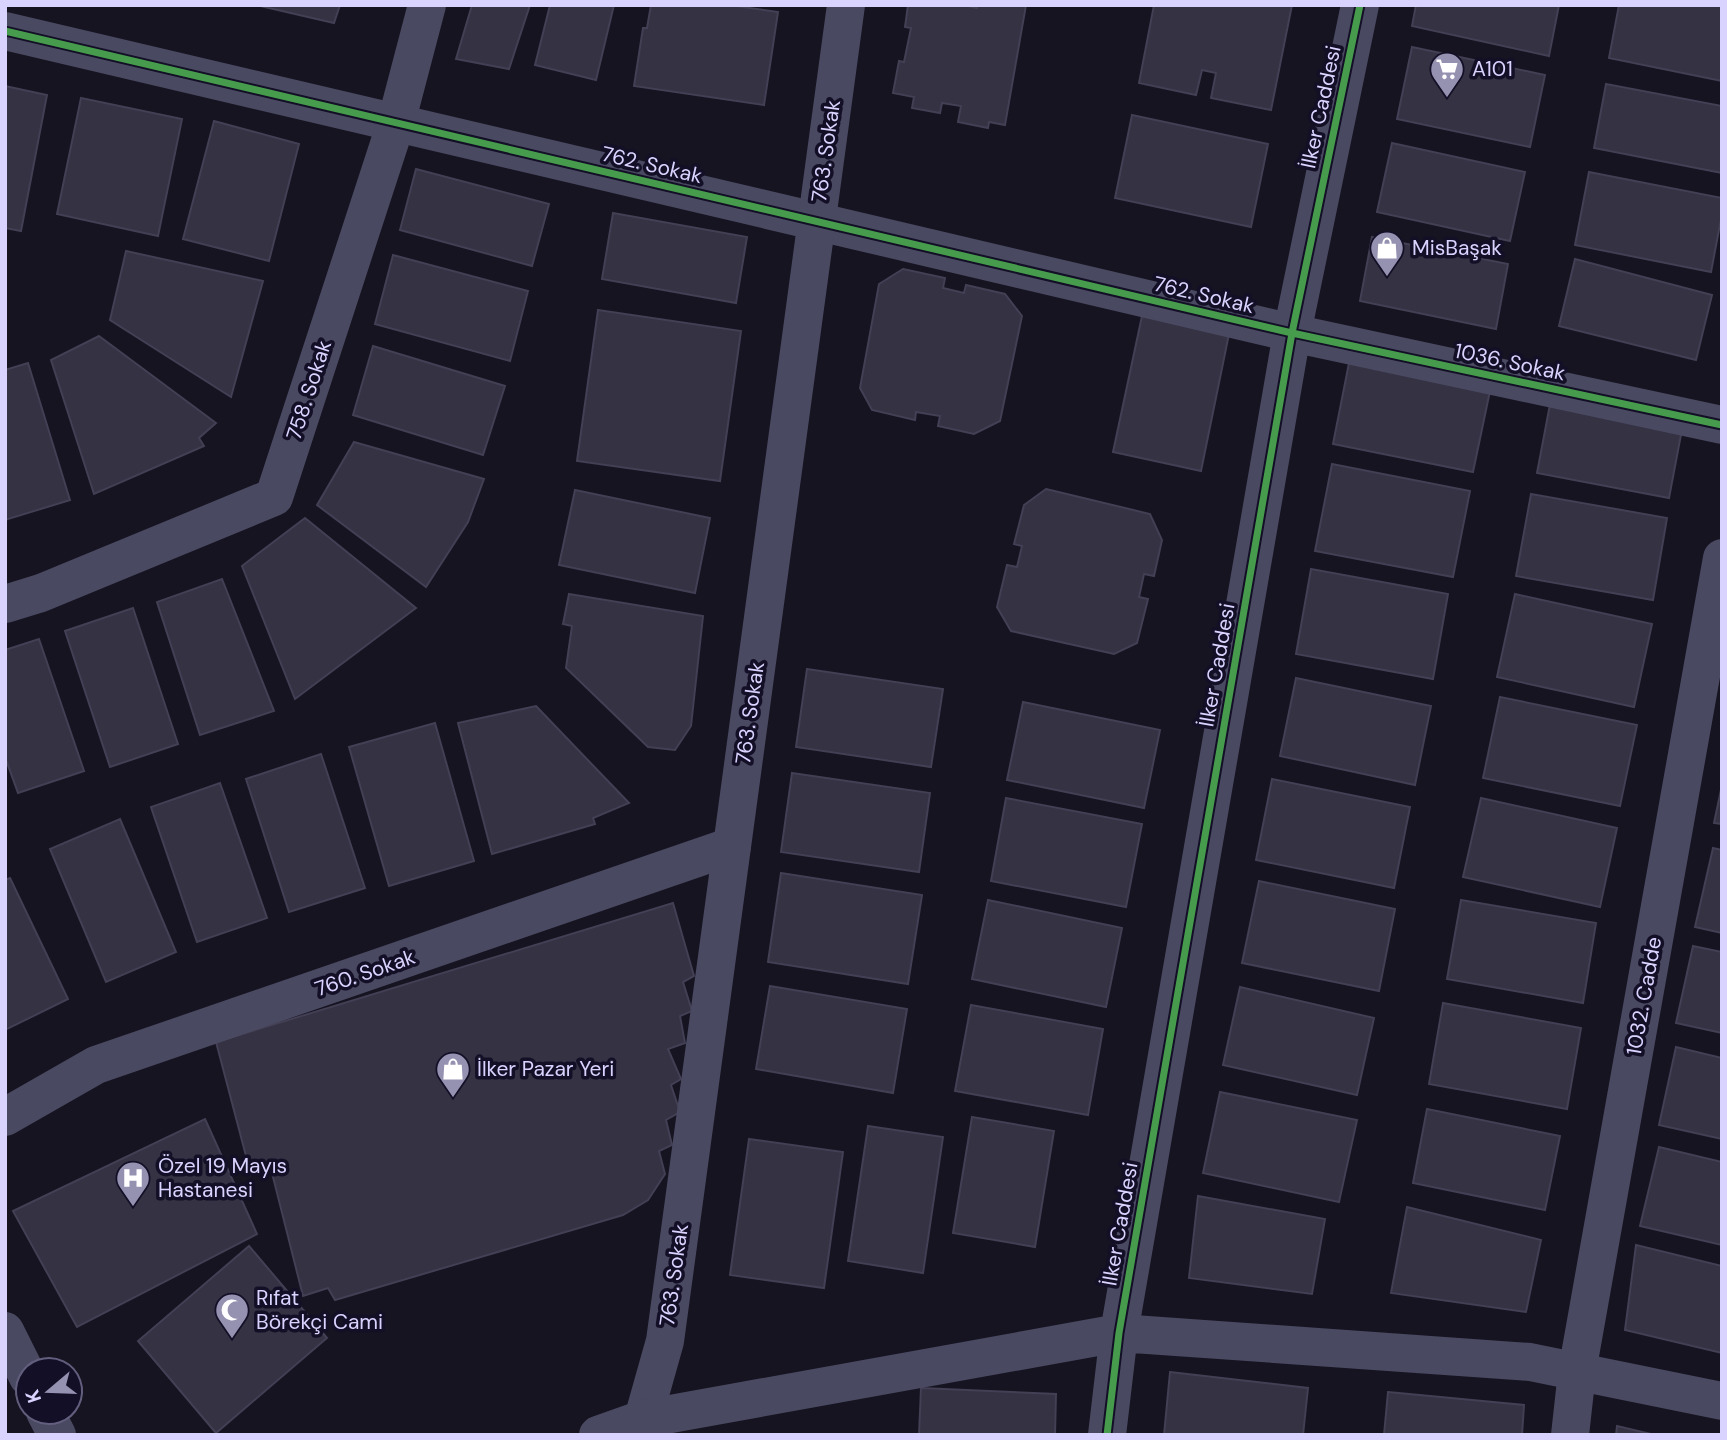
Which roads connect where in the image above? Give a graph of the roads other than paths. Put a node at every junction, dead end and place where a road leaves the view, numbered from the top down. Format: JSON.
{"nodes":[{"id":1,"x":427,"y":5,"type":"edge"},
{"id":2,"x":846,"y":5,"type":"edge"},
{"id":3,"x":1360,"y":5,"type":"edge"},
{"id":4,"x":12,"y":23,"type":"edge"},
{"id":5,"x":396,"y":123,"type":"junction"},
{"id":6,"x":817,"y":222,"type":"junction"},
{"id":7,"x":1292,"y":334,"type":"junction"},
{"id":8,"x":1722,"y":425,"type":"edge"},
{"id":9,"x":1722,"y":558,"type":"edge"},
{"id":10,"x":5,"y":604,"type":"edge"},
{"id":11,"x":732,"y":846,"type":"junction"},
{"id":12,"x":5,"y":1117,"type":"edge"},
{"id":13,"x":5,"y":1331,"type":"edge"},
{"id":14,"x":1119,"y":1333,"type":"junction"},
{"id":15,"x":18,"y":1356,"type":"edge"},
{"id":16,"x":1577,"y":1371,"type":"junction"},
{"id":17,"x":1722,"y":1401,"type":"edge"},
{"id":18,"x":643,"y":1427,"type":"edge"},
{"id":19,"x":598,"y":1435,"type":"edge"},
{"id":20,"x":1107,"y":1435,"type":"edge"},
{"id":21,"x":1570,"y":1435,"type":"edge"}],
"edges":[{"from":1,"to":5,"type":"street","name":"758. Sokak"},
{"from":2,"to":6,"type":"street","name":"763. Sokak"},
{"from":3,"to":7,"type":"street","name":"İlker Caddesi"},
{"from":4,"to":5,"type":"street","name":"762. Sokak"},
{"from":5,"to":6,"type":"street","name":"762. Sokak"},
{"from":5,"to":10,"type":"street","name":"758. Sokak"},
{"from":6,"to":7,"type":"street","name":"762. Sokak"},
{"from":6,"to":11,"type":"street","name":"763. Sokak"},
{"from":7,"to":8,"type":"street","name":"1036. Sokak"},
{"from":7,"to":14,"type":"street","name":"İlker Caddesi"},
{"from":9,"to":16,"type":"street","name":"1032. Cadde"},
{"from":11,"to":12,"type":"street","name":"760. Sokak"},
{"from":11,"to":18,"type":"street","name":"763. Sokak"},
{"from":13,"to":15,"type":"street"},
{"from":14,"to":16,"type":"street"},
{"from":14,"to":18,"type":"street"},
{"from":14,"to":20,"type":"street","name":"İlker Caddesi"},
{"from":16,"to":17,"type":"street"},
{"from":16,"to":21,"type":"street","name":"1032. Cadde"},
{"from":18,"to":19,"type":"street"}]}
